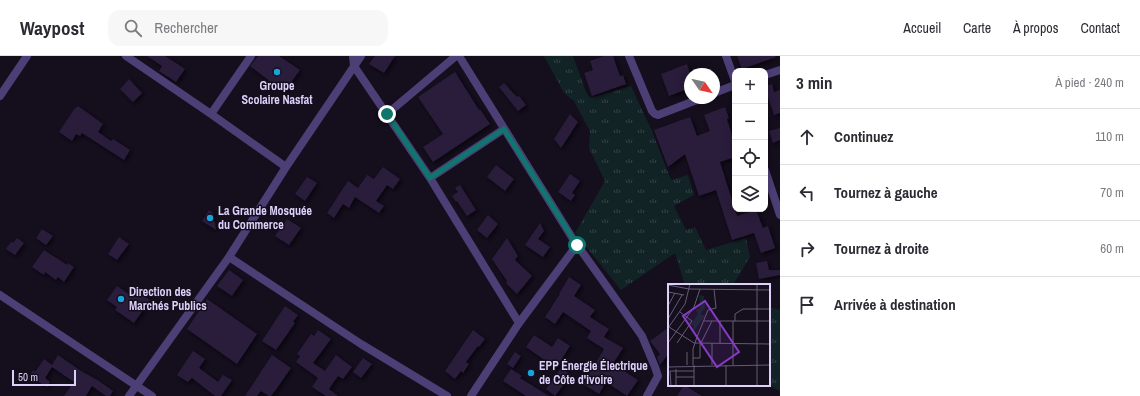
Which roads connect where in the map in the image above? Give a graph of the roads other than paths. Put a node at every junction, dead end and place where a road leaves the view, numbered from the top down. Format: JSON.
{"nodes":[{"id":1,"x":27,"y":56,"type":"edge"},
{"id":2,"x":126,"y":56,"type":"edge"},
{"id":3,"x":251,"y":56,"type":"edge"},
{"id":4,"x":353,"y":56,"type":"edge"},
{"id":5,"x":361,"y":56,"type":"edge"},
{"id":6,"x":456,"y":56,"type":"edge"},
{"id":7,"x":459,"y":56,"type":"edge"},
{"id":8,"x":629,"y":56,"type":"edge"},
{"id":9,"x":726,"y":56,"type":"edge"},
{"id":10,"x":354,"y":66,"type":"junction"},
{"id":11,"x":780,"y":70,"type":"edge"},
{"id":12,"x":732,"y":73,"type":"edge"},
{"id":13,"x":768,"y":74,"type":"edge"},
{"id":14,"x":732,"y":87,"type":"edge"},
{"id":15,"x":720,"y":91,"type":"edge"},
{"id":16,"x":0,"y":96,"type":"edge"},
{"id":17,"x":686,"y":104,"type":"edge"},
{"id":18,"x":211,"y":114,"type":"junction"},
{"id":19,"x":387,"y":114,"type":"junction"},
{"id":20,"x":504,"y":129,"type":"junction"},
{"id":21,"x":286,"y":167,"type":"junction"},
{"id":22,"x":767,"y":176,"type":"edge"},
{"id":23,"x":430,"y":178,"type":"junction"},
{"id":24,"x":780,"y":215,"type":"edge"},
{"id":25,"x":577,"y":245,"type":"junction"},
{"id":26,"x":230,"y":257,"type":"junction"},
{"id":27,"x":0,"y":295,"type":"edge"},
{"id":28,"x":519,"y":324,"type":"junction"},
{"id":29,"x":136,"y":385,"type":"junction"},
{"id":30,"x":129,"y":396,"type":"edge"},
{"id":31,"x":152,"y":396,"type":"edge"},
{"id":32,"x":447,"y":396,"type":"edge"},
{"id":33,"x":471,"y":396,"type":"edge"},
{"id":34,"x":647,"y":396,"type":"edge"}],
"edges":[{"from":1,"to":16,"type":"street"},
{"from":2,"to":18,"type":"street"},
{"from":3,"to":18,"type":"street"},
{"from":4,"to":10,"type":"street"},
{"from":5,"to":10,"type":"street"},
{"from":6,"to":19,"type":"street"},
{"from":7,"to":20,"type":"street"},
{"from":8,"to":17,"type":"street"},
{"from":9,"to":12,"type":"street"},
{"from":10,"to":19,"type":"street"},
{"from":10,"to":21,"type":"street"},
{"from":11,"to":13,"type":"street"},
{"from":14,"to":15,"type":"street"},
{"from":18,"to":21,"type":"street"},
{"from":19,"to":23,"type":"street"},
{"from":20,"to":23,"type":"street"},
{"from":20,"to":25,"type":"street"},
{"from":21,"to":26,"type":"street"},
{"from":22,"to":24,"type":"street"},
{"from":23,"to":28,"type":"street"},
{"from":25,"to":28,"type":"street"},
{"from":25,"to":34,"type":"street"},
{"from":26,"to":29,"type":"street"},
{"from":26,"to":32,"type":"street"},
{"from":27,"to":29,"type":"street"},
{"from":28,"to":33,"type":"street"},
{"from":29,"to":30,"type":"street"},
{"from":29,"to":31,"type":"street"}]}
